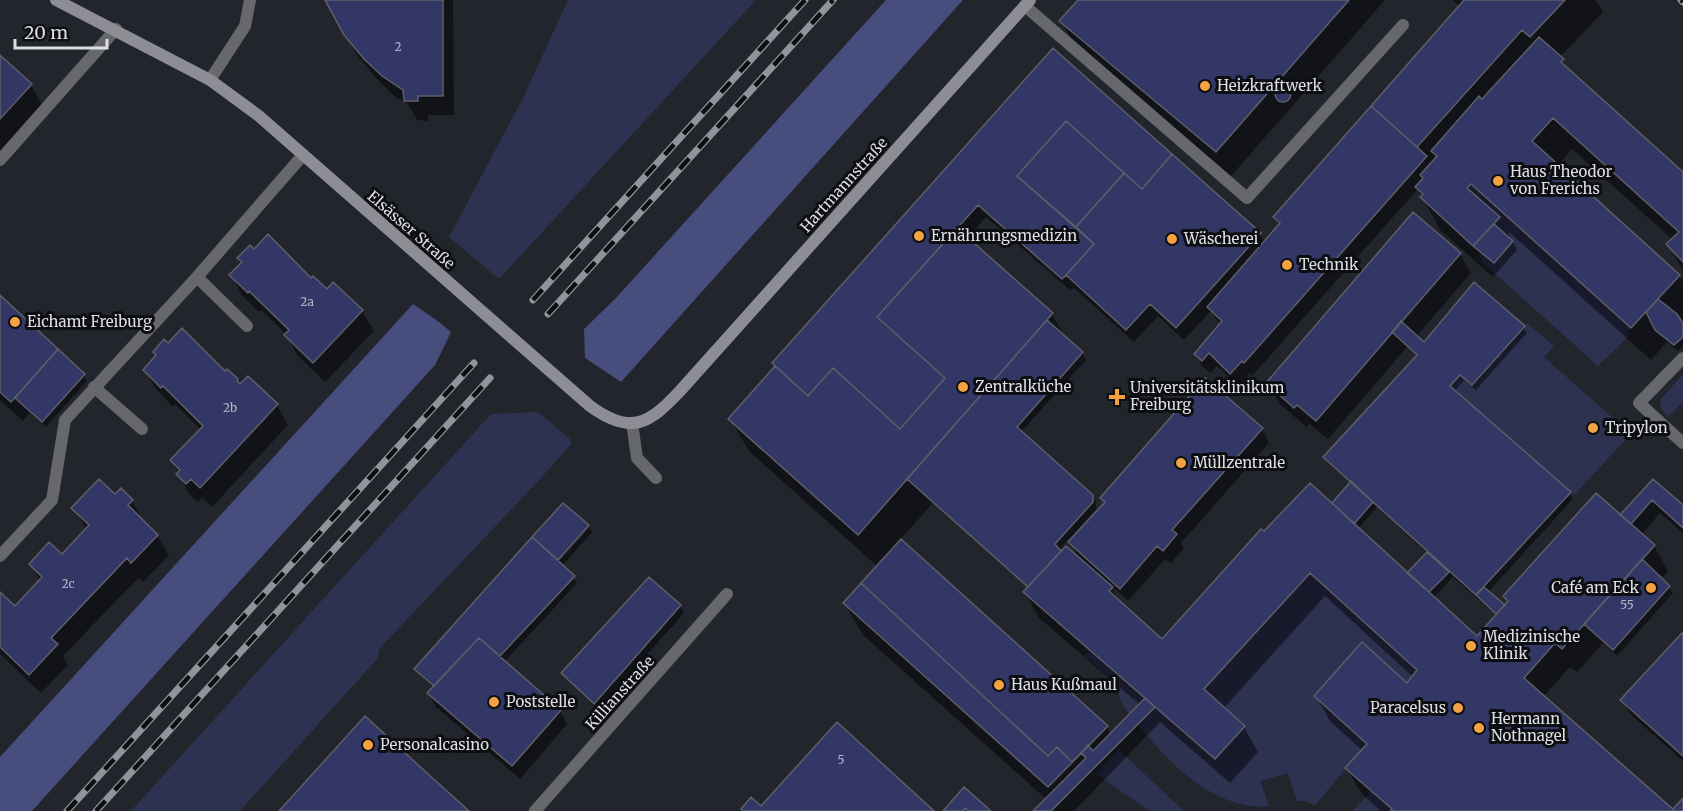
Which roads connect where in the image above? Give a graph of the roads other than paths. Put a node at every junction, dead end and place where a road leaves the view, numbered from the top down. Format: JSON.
{"nodes":[{"id":1,"x":56,"y":0,"type":"edge"},
{"id":2,"x":250,"y":0,"type":"edge"},
{"id":3,"x":1027,"y":3,"type":"edge"},
{"id":4,"x":1403,"y":25,"type":"dead end"},
{"id":5,"x":116,"y":29,"type":"junction"},
{"id":6,"x":210,"y":80,"type":"junction"},
{"id":7,"x":303,"y":155,"type":"junction"},
{"id":8,"x":0,"y":160,"type":"edge"},
{"id":9,"x":197,"y":277,"type":"junction"},
{"id":10,"x":247,"y":326,"type":"dead end"},
{"id":11,"x":1683,"y":358,"type":"edge"},
{"id":12,"x":94,"y":387,"type":"junction"},
{"id":13,"x":632,"y":423,"type":"junction"},
{"id":14,"x":142,"y":429,"type":"dead end"},
{"id":15,"x":1683,"y":443,"type":"edge"},
{"id":16,"x":656,"y":478,"type":"dead end"},
{"id":17,"x":0,"y":556,"type":"edge"},
{"id":18,"x":727,"y":594,"type":"dead end"},
{"id":19,"x":535,"y":811,"type":"edge"}],
"edges":[{"from":1,"to":5,"type":"street","name":"Elsässer Straße"},
{"from":2,"to":6,"type":"street"},
{"from":3,"to":4,"type":"street"},
{"from":3,"to":13,"type":"street","name":"Hartmannstraße"},
{"from":5,"to":6,"type":"street","name":"Elsässer Straße"},
{"from":5,"to":8,"type":"street"},
{"from":6,"to":7,"type":"street","name":"Elsässer Straße"},
{"from":7,"to":9,"type":"street"},
{"from":7,"to":13,"type":"street","name":"Elsässer Straße"},
{"from":9,"to":10,"type":"street"},
{"from":9,"to":12,"type":"street"},
{"from":11,"to":15,"type":"street"},
{"from":12,"to":14,"type":"street"},
{"from":12,"to":17,"type":"street"},
{"from":13,"to":16,"type":"street"},
{"from":18,"to":19,"type":"street","name":"Killianstraße"}]}
